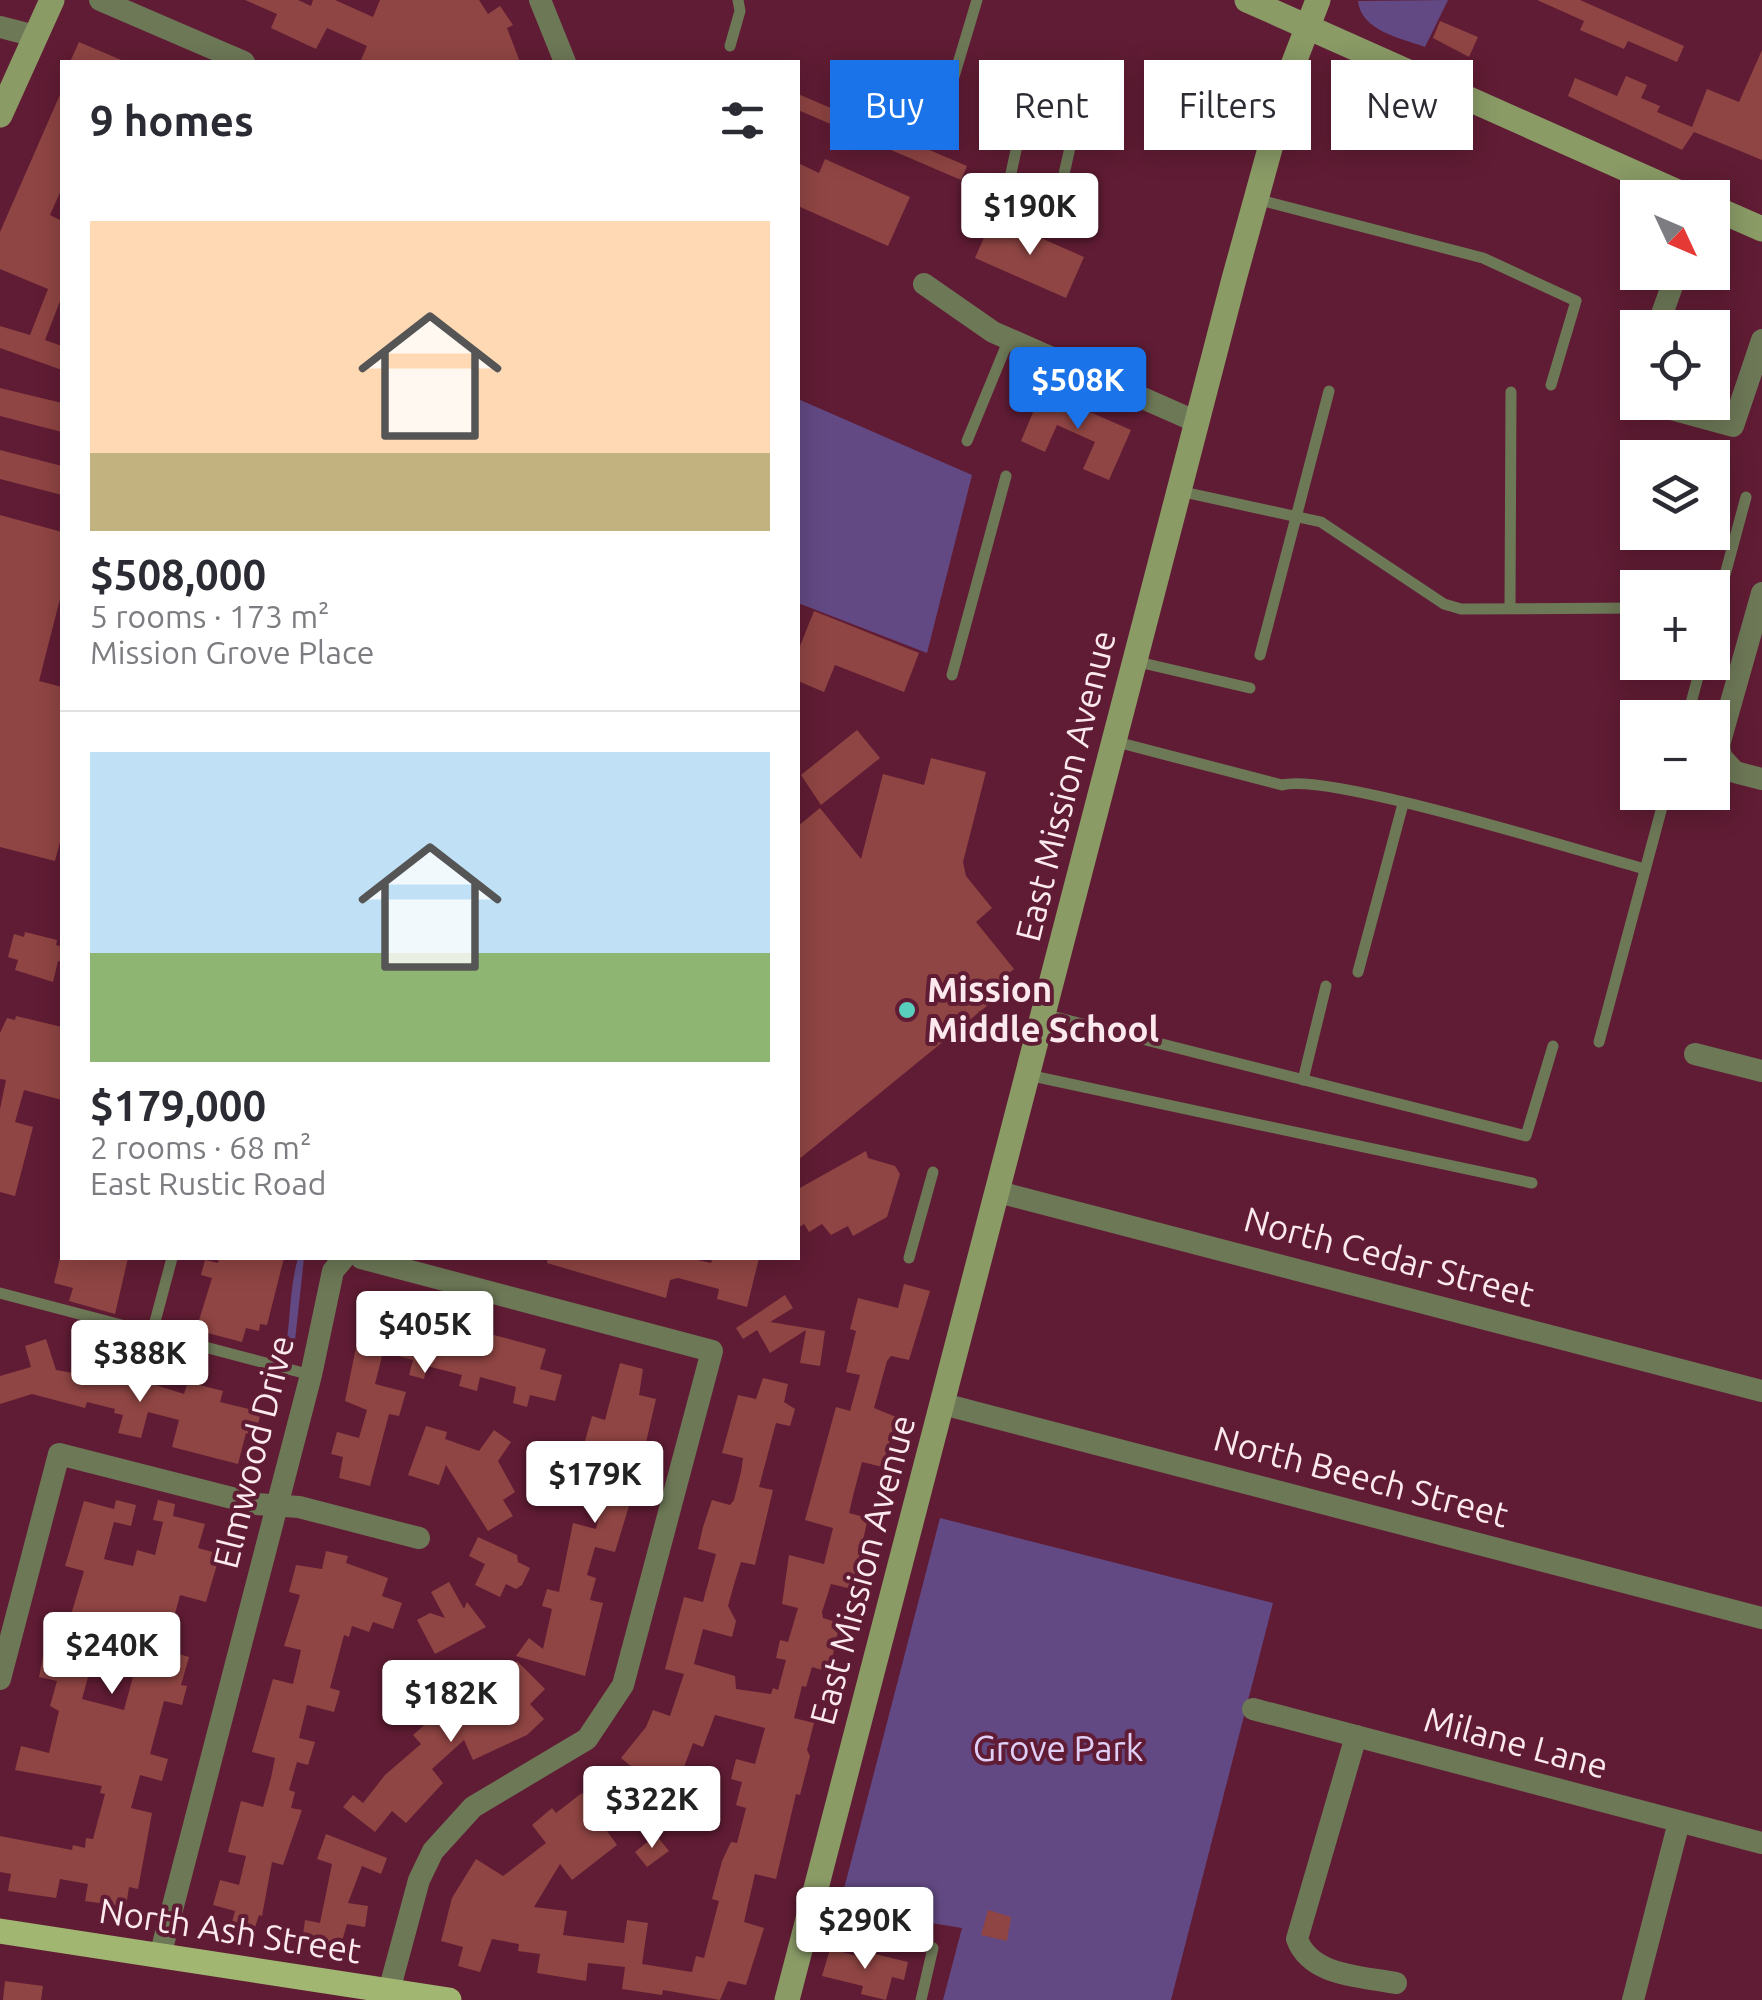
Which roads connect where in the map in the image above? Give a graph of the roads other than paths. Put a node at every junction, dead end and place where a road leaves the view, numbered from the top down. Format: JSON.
{"nodes":[{"id":1,"x":52,"y":0,"type":"edge"},
{"id":2,"x":100,"y":0,"type":"edge"},
{"id":3,"x":540,"y":0,"type":"edge"},
{"id":4,"x":738,"y":0,"type":"edge"},
{"id":5,"x":976,"y":0,"type":"edge"},
{"id":6,"x":1247,"y":0,"type":"edge"},
{"id":7,"x":1318,"y":0,"type":"edge"},
{"id":8,"x":0,"y":26,"type":"edge"},
{"id":9,"x":1307,"y":28,"type":"junction"},
{"id":10,"x":35,"y":36,"type":"junction"},
{"id":11,"x":730,"y":46,"type":"dead end"},
{"id":12,"x":239,"y":60,"type":"edge"},
{"id":13,"x":564,"y":60,"type":"edge"},
{"id":14,"x":959,"y":60,"type":"edge"},
{"id":15,"x":0,"y":115,"type":"edge"},
{"id":16,"x":1016,"y":150,"type":"edge"},
{"id":17,"x":1070,"y":150,"type":"edge"},
{"id":18,"x":1649,"y":180,"type":"edge"},
{"id":19,"x":1007,"y":192,"type":"dead end"},
{"id":20,"x":1256,"y":198,"type":"junction"},
{"id":21,"x":1055,"y":214,"type":"dead end"},
{"id":22,"x":1730,"y":215,"type":"edge"},
{"id":23,"x":1762,"y":229,"type":"edge"},
{"id":24,"x":924,"y":284,"type":"dead end"},
{"id":25,"x":1009,"y":339,"type":"junction"},
{"id":26,"x":1762,"y":340,"type":"edge"},
{"id":27,"x":1551,"y":384,"type":"dead end"},
{"id":28,"x":1329,"y":391,"type":"dead end"},
{"id":29,"x":1511,"y":392,"type":"dead end"},
{"id":30,"x":1711,"y":420,"type":"edge"},
{"id":31,"x":1197,"y":422,"type":"junction"},
{"id":32,"x":967,"y":442,"type":"dead end"},
{"id":33,"x":1006,"y":476,"type":"dead end"},
{"id":34,"x":1178,"y":490,"type":"junction"},
{"id":35,"x":1746,"y":497,"type":"dead end"},
{"id":36,"x":1297,"y":519,"type":"junction"},
{"id":37,"x":1726,"y":570,"type":"edge"},
{"id":38,"x":1762,"y":592,"type":"edge"},
{"id":39,"x":1510,"y":608,"type":"junction"},
{"id":40,"x":1620,"y":608,"type":"edge"},
{"id":41,"x":1260,"y":655,"type":"dead end"},
{"id":42,"x":1134,"y":662,"type":"junction"},
{"id":43,"x":952,"y":675,"type":"dead end"},
{"id":44,"x":1250,"y":688,"type":"dead end"},
{"id":45,"x":1113,"y":741,"type":"junction"},
{"id":46,"x":1762,"y":779,"type":"edge"},
{"id":47,"x":1403,"y":804,"type":"junction"},
{"id":48,"x":1661,"y":810,"type":"edge"},
{"id":49,"x":1645,"y":869,"type":"junction"},
{"id":50,"x":1358,"y":972,"type":"dead end"},
{"id":51,"x":1326,"y":986,"type":"dead end"},
{"id":52,"x":1044,"y":1014,"type":"junction"},
{"id":53,"x":1599,"y":1042,"type":"dead end"},
{"id":54,"x":1554,"y":1046,"type":"dead end"},
{"id":55,"x":1695,"y":1054,"type":"dead end"},
{"id":56,"x":1761,"y":1069,"type":"edge"},
{"id":57,"x":1028,"y":1075,"type":"junction"},
{"id":58,"x":1303,"y":1080,"type":"junction"},
{"id":59,"x":933,"y":1172,"type":"dead end"},
{"id":60,"x":1532,"y":1183,"type":"dead end"},
{"id":61,"x":998,"y":1192,"type":"junction"},
{"id":62,"x":909,"y":1258,"type":"dead end"},
{"id":63,"x":171,"y":1260,"type":"edge"},
{"id":64,"x":342,"y":1260,"type":"edge"},
{"id":65,"x":368,"y":1260,"type":"edge"},
{"id":66,"x":0,"y":1294,"type":"edge"},
{"id":67,"x":152,"y":1333,"type":"junction"},
{"id":68,"x":311,"y":1375,"type":"junction"},
{"id":69,"x":1762,"y":1390,"type":"edge"},
{"id":70,"x":942,"y":1404,"type":"junction"},
{"id":71,"x":276,"y":1505,"type":"junction"},
{"id":72,"x":419,"y":1538,"type":"dead end"},
{"id":73,"x":1762,"y":1618,"type":"edge"},
{"id":74,"x":0,"y":1680,"type":"edge"},
{"id":75,"x":1253,"y":1710,"type":"dead end"},
{"id":76,"x":1356,"y":1736,"type":"junction"},
{"id":77,"x":1679,"y":1822,"type":"junction"},
{"id":78,"x":1762,"y":1843,"type":"edge"},
{"id":79,"x":808,"y":1922,"type":"junction"},
{"id":80,"x":0,"y":1931,"type":"edge"},
{"id":81,"x":160,"y":1956,"type":"junction"},
{"id":82,"x":1396,"y":1983,"type":"dead end"},
{"id":83,"x":389,"y":1991,"type":"junction"},
{"id":84,"x":449,"y":2000,"type":"edge"},
{"id":85,"x":787,"y":2000,"type":"edge"},
{"id":86,"x":921,"y":2000,"type":"edge"},
{"id":87,"x":1633,"y":2000,"type":"edge"}],
"edges":[{"from":1,"to":10,"type":"main road"},
{"from":2,"to":12,"type":"street"},
{"from":3,"to":13,"type":"street"},
{"from":4,"to":11,"type":"lane"},
{"from":5,"to":14,"type":"lane"},
{"from":6,"to":9,"type":"main road"},
{"from":7,"to":9,"type":"main road","name":"East Mission Avenue"},
{"from":8,"to":10,"type":"street"},
{"from":9,"to":18,"type":"main road"},
{"from":9,"to":20,"type":"main road","name":"East Mission Avenue"},
{"from":10,"to":15,"type":"main road"},
{"from":16,"to":19,"type":"lane"},
{"from":17,"to":21,"type":"lane"},
{"from":20,"to":27,"type":"lane"},
{"from":20,"to":31,"type":"main road","name":"East Mission Avenue"},
{"from":22,"to":23,"type":"main road"},
{"from":24,"to":25,"type":"street"},
{"from":25,"to":31,"type":"street"},
{"from":25,"to":32,"type":"lane"},
{"from":26,"to":30,"type":"street"},
{"from":28,"to":36,"type":"lane"},
{"from":29,"to":39,"type":"lane"},
{"from":31,"to":34,"type":"main road","name":"East Mission Avenue"},
{"from":33,"to":43,"type":"lane"},
{"from":34,"to":36,"type":"lane"},
{"from":34,"to":42,"type":"main road","name":"East Mission Avenue"},
{"from":35,"to":37,"type":"lane"},
{"from":36,"to":39,"type":"lane"},
{"from":36,"to":41,"type":"lane"},
{"from":38,"to":46,"type":"street"},
{"from":39,"to":40,"type":"lane"},
{"from":42,"to":44,"type":"lane"},
{"from":42,"to":45,"type":"main road","name":"East Mission Avenue"},
{"from":45,"to":47,"type":"lane"},
{"from":45,"to":52,"type":"main road","name":"East Mission Avenue"},
{"from":47,"to":49,"type":"lane"},
{"from":47,"to":50,"type":"lane"},
{"from":48,"to":49,"type":"lane"},
{"from":49,"to":53,"type":"lane"},
{"from":51,"to":58,"type":"lane"},
{"from":52,"to":57,"type":"main road","name":"East Mission Avenue"},
{"from":52,"to":58,"type":"lane"},
{"from":54,"to":58,"type":"lane"},
{"from":55,"to":56,"type":"street"},
{"from":57,"to":60,"type":"lane"},
{"from":57,"to":61,"type":"main road","name":"East Mission Avenue"},
{"from":59,"to":62,"type":"lane"},
{"from":61,"to":69,"type":"street","name":"North Cedar Street"},
{"from":61,"to":70,"type":"main road","name":"East Mission Avenue"},
{"from":63,"to":67,"type":"lane"},
{"from":64,"to":68,"type":"street","name":"Elmwood Drive"},
{"from":65,"to":83,"type":"street"},
{"from":66,"to":67,"type":"lane"},
{"from":67,"to":68,"type":"lane"},
{"from":68,"to":71,"type":"street","name":"Elmwood Drive"},
{"from":70,"to":73,"type":"street","name":"North Beech Street"},
{"from":70,"to":79,"type":"main road","name":"East Mission Avenue"},
{"from":71,"to":72,"type":"street"},
{"from":71,"to":74,"type":"street"},
{"from":71,"to":81,"type":"street","name":"Elmwood Drive"},
{"from":75,"to":76,"type":"street","name":"Milane Lane"},
{"from":76,"to":77,"type":"street","name":"Milane Lane"},
{"from":76,"to":82,"type":"street"},
{"from":77,"to":78,"type":"street","name":"Milane Lane"},
{"from":77,"to":87,"type":"street"},
{"from":79,"to":85,"type":"main road","name":"East Mission Avenue"},
{"from":79,"to":86,"type":"lane"},
{"from":80,"to":81,"type":"main road","name":"North Ash Street"},
{"from":81,"to":83,"type":"main road","name":"North Ash Street"},
{"from":83,"to":84,"type":"main road","name":"North Ash Street"}]}
